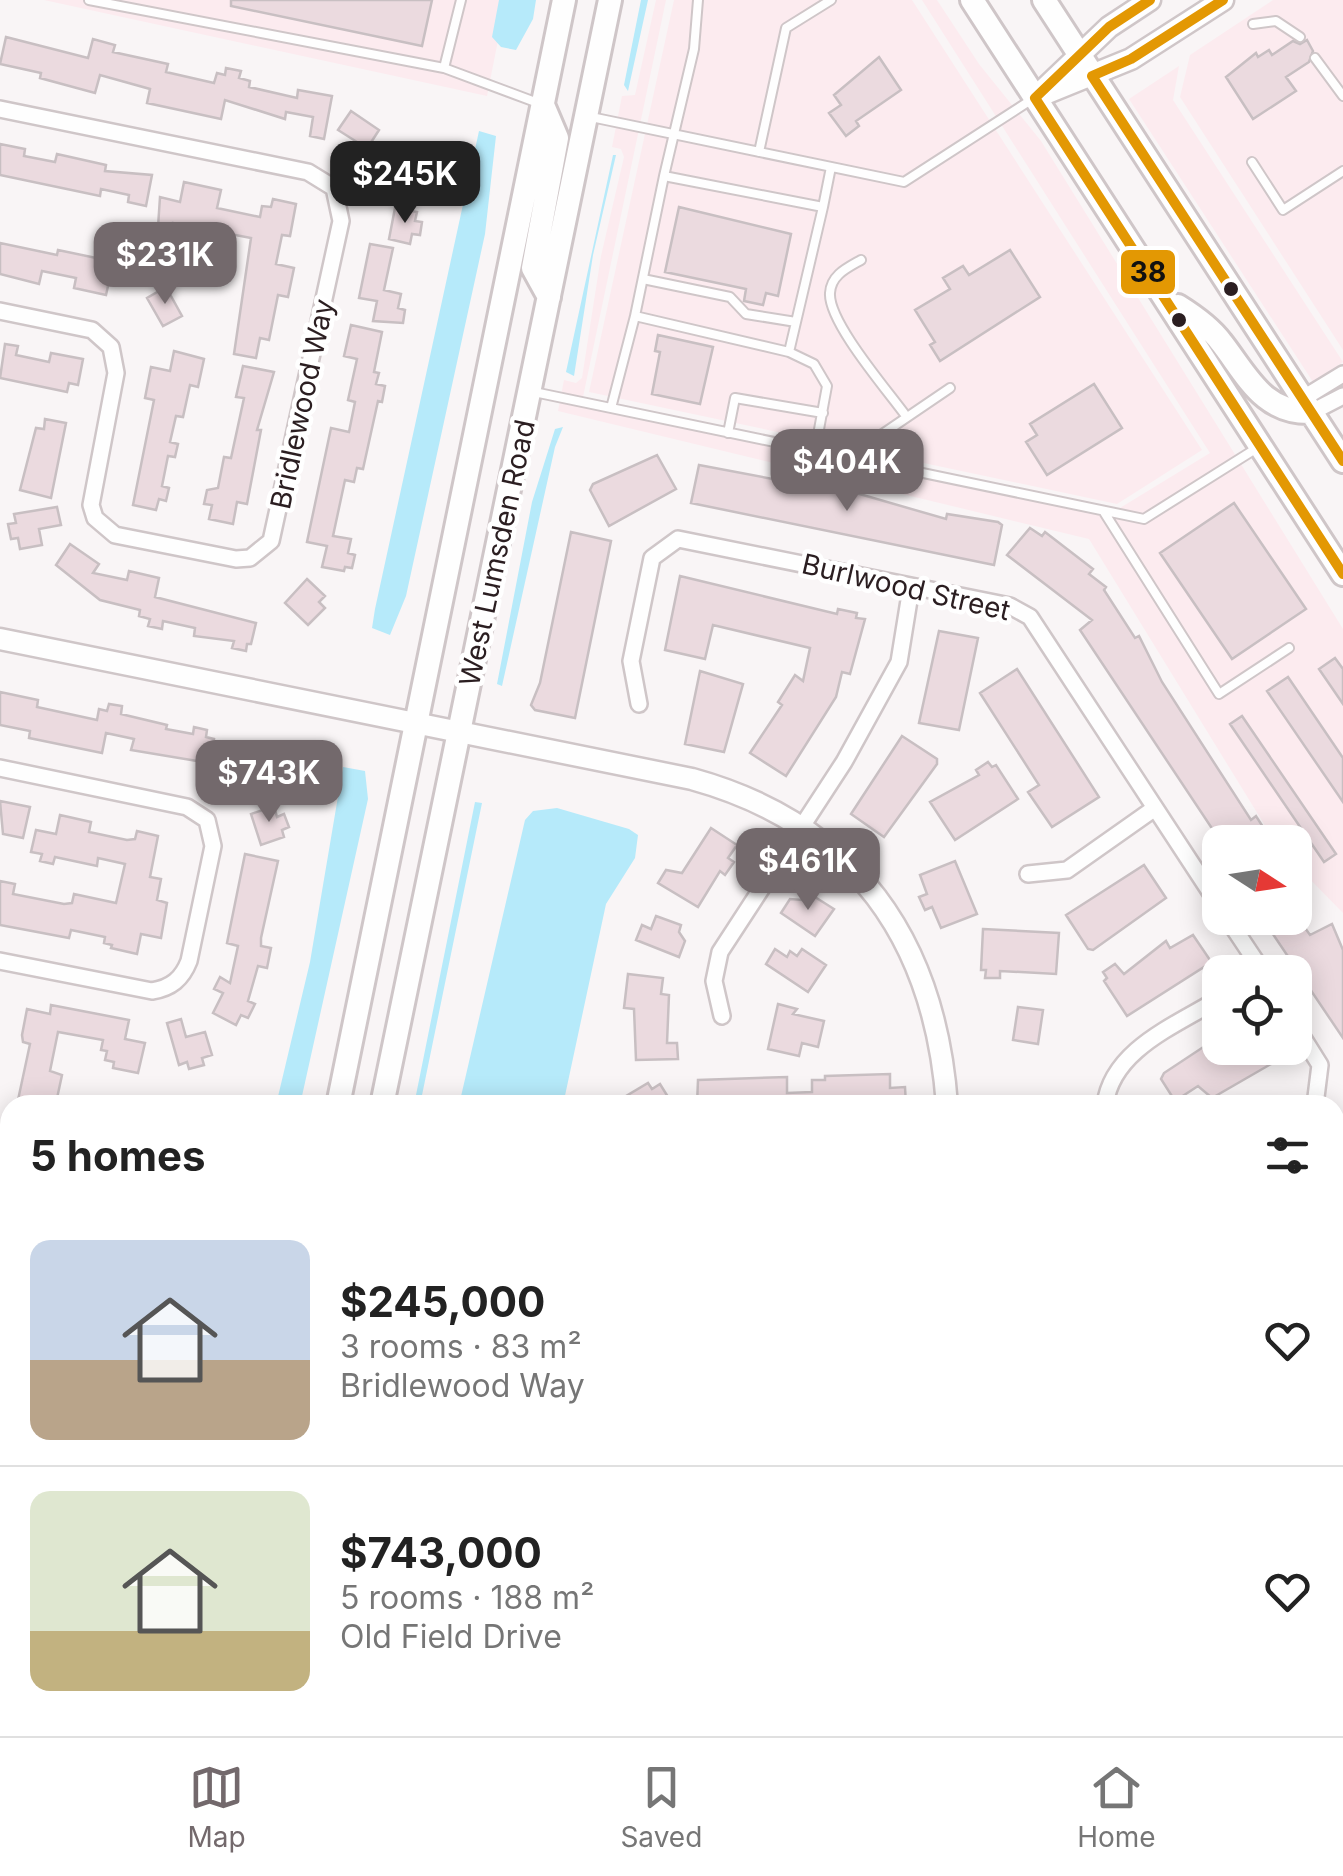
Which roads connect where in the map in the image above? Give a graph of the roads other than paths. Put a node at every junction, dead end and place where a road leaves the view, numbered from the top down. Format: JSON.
{"nodes":[{"id":1,"x":89,"y":0,"type":"edge"},
{"id":2,"x":461,"y":0,"type":"edge"},
{"id":3,"x":564,"y":0,"type":"edge"},
{"id":4,"x":610,"y":0,"type":"edge"},
{"id":5,"x":698,"y":0,"type":"edge"},
{"id":6,"x":831,"y":0,"type":"edge"},
{"id":7,"x":972,"y":0,"type":"edge"},
{"id":8,"x":1044,"y":0,"type":"edge"},
{"id":9,"x":1150,"y":0,"type":"edge"},
{"id":10,"x":1222,"y":0,"type":"edge"},
{"id":11,"x":1253,"y":24,"type":"dead end"},
{"id":12,"x":1300,"y":36,"type":"dead end"},
{"id":13,"x":1079,"y":56,"type":"junction"},
{"id":14,"x":1315,"y":58,"type":"dead end"},
{"id":15,"x":444,"y":68,"type":"junction"},
{"id":16,"x":1092,"y":76,"type":"junction"},
{"id":17,"x":1343,"y":96,"type":"edge"},
{"id":18,"x":1034,"y":98,"type":"junction"},
{"id":19,"x":543,"y":105,"type":"junction"},
{"id":20,"x":0,"y":109,"type":"edge"},
{"id":21,"x":586,"y":116,"type":"junction"},
{"id":22,"x":677,"y":134,"type":"junction"},
{"id":23,"x":759,"y":152,"type":"junction"},
{"id":24,"x":1252,"y":162,"type":"dead end"},
{"id":25,"x":831,"y":167,"type":"junction"},
{"id":26,"x":1343,"y":171,"type":"edge"},
{"id":27,"x":664,"y":176,"type":"junction"},
{"id":28,"x":823,"y":207,"type":"junction"},
{"id":29,"x":861,"y":260,"type":"dead end"},
{"id":30,"x":642,"y":279,"type":"junction"},
{"id":31,"x":549,"y":297,"type":"junction"},
{"id":32,"x":1167,"y":298,"type":"junction"},
{"id":33,"x":0,"y":311,"type":"edge"},
{"id":34,"x":635,"y":316,"type":"junction"},
{"id":35,"x":796,"y":322,"type":"junction"},
{"id":36,"x":789,"y":352,"type":"junction"},
{"id":37,"x":1343,"y":374,"type":"edge"},
{"id":38,"x":950,"y":388,"type":"dead end"},
{"id":39,"x":530,"y":392,"type":"junction"},
{"id":40,"x":1343,"y":396,"type":"edge"},
{"id":41,"x":1307,"y":406,"type":"junction"},
{"id":42,"x":610,"y":408,"type":"junction"},
{"id":43,"x":823,"y":412,"type":"junction"},
{"id":44,"x":906,"y":416,"type":"junction"},
{"id":45,"x":728,"y":433,"type":"junction"},
{"id":46,"x":1261,"y":445,"type":"junction"},
{"id":47,"x":814,"y":451,"type":"junction"},
{"id":48,"x":864,"y":461,"type":"junction"},
{"id":49,"x":1343,"y":461,"type":"edge"},
{"id":50,"x":1104,"y":512,"type":"junction"},
{"id":51,"x":1343,"y":574,"type":"edge"},
{"id":52,"x":911,"y":588,"type":"junction"},
{"id":53,"x":0,"y":639,"type":"edge"},
{"id":54,"x":1289,"y":648,"type":"dead end"},
{"id":55,"x":639,"y":704,"type":"dead end"},
{"id":56,"x":416,"y":724,"type":"junction"},
{"id":57,"x":460,"y":732,"type":"junction"},
{"id":58,"x":0,"y":768,"type":"edge"},
{"id":59,"x":1155,"y":808,"type":"junction"},
{"id":60,"x":800,"y":825,"type":"junction"},
{"id":61,"x":1028,"y":874,"type":"dead end"},
{"id":62,"x":1202,"y":880,"type":"edge"},
{"id":63,"x":1,"y":965,"type":"edge"},
{"id":64,"x":1202,"y":1009,"type":"edge"},
{"id":65,"x":722,"y":1016,"type":"dead end"},
{"id":66,"x":1312,"y":1052,"type":"edge"},
{"id":67,"x":340,"y":1095,"type":"edge"},
{"id":68,"x":384,"y":1095,"type":"edge"},
{"id":69,"x":946,"y":1095,"type":"edge"},
{"id":70,"x":1108,"y":1095,"type":"edge"},
{"id":71,"x":1316,"y":1095,"type":"edge"}],
"edges":[{"from":1,"to":15,"type":"lane"},
{"from":2,"to":15,"type":"lane"},
{"from":3,"to":19,"type":"main road","name":"West Lumsden Road"},
{"from":4,"to":21,"type":"main road","name":"West Lumsden Road"},
{"from":5,"to":22,"type":"lane"},
{"from":6,"to":23,"type":"lane"},
{"from":7,"to":18,"type":"main road"},
{"from":8,"to":13,"type":"main road"},
{"from":9,"to":13,"type":"street"},
{"from":10,"to":16,"type":"street"},
{"from":11,"to":12,"type":"lane"},
{"from":13,"to":16,"type":"main road"},
{"from":13,"to":18,"type":"street"},
{"from":14,"to":17,"type":"lane"},
{"from":15,"to":19,"type":"lane"},
{"from":16,"to":18,"type":"street"},
{"from":16,"to":41,"type":"main road"},
{"from":18,"to":25,"type":"lane"},
{"from":18,"to":32,"type":"main road"},
{"from":19,"to":31,"type":"main road"},
{"from":19,"to":56,"type":"main road","name":"West Lumsden Road"},
{"from":20,"to":33,"type":"street","name":"Bridlewood Way"},
{"from":21,"to":22,"type":"lane"},
{"from":21,"to":31,"type":"main road","name":"West Lumsden Road"},
{"from":22,"to":23,"type":"lane"},
{"from":22,"to":27,"type":"lane"},
{"from":23,"to":25,"type":"lane"},
{"from":24,"to":26,"type":"lane"},
{"from":25,"to":28,"type":"lane"},
{"from":27,"to":28,"type":"lane"},
{"from":27,"to":30,"type":"lane"},
{"from":28,"to":35,"type":"lane"},
{"from":29,"to":44,"type":"lane"},
{"from":30,"to":34,"type":"lane"},
{"from":30,"to":35,"type":"lane"},
{"from":31,"to":39,"type":"main road","name":"West Lumsden Road"},
{"from":32,"to":41,"type":"main road"},
{"from":32,"to":46,"type":"main road"},
{"from":34,"to":36,"type":"lane"},
{"from":34,"to":42,"type":"lane"},
{"from":35,"to":36,"type":"lane"},
{"from":36,"to":43,"type":"lane"},
{"from":37,"to":41,"type":"street"},
{"from":38,"to":44,"type":"lane"},
{"from":39,"to":42,"type":"lane"},
{"from":39,"to":57,"type":"main road","name":"West Lumsden Road"},
{"from":40,"to":41,"type":"street"},
{"from":41,"to":49,"type":"main road"},
{"from":42,"to":45,"type":"lane"},
{"from":43,"to":45,"type":"lane"},
{"from":43,"to":47,"type":"lane"},
{"from":44,"to":48,"type":"lane"},
{"from":45,"to":47,"type":"lane"},
{"from":46,"to":50,"type":"lane"},
{"from":46,"to":51,"type":"main road"},
{"from":47,"to":48,"type":"lane"},
{"from":48,"to":50,"type":"lane"},
{"from":50,"to":54,"type":"lane"},
{"from":52,"to":55,"type":"street","name":"Burlwood Street"},
{"from":52,"to":59,"type":"street","name":"Burlwood Street"},
{"from":52,"to":60,"type":"street"},
{"from":53,"to":56,"type":"street"},
{"from":56,"to":57,"type":"street"},
{"from":56,"to":67,"type":"main road","name":"West Lumsden Road"},
{"from":57,"to":60,"type":"street"},
{"from":57,"to":68,"type":"main road","name":"West Lumsden Road"},
{"from":58,"to":63,"type":"street"},
{"from":59,"to":61,"type":"street"},
{"from":59,"to":62,"type":"street","name":"Burlwood Street"},
{"from":60,"to":65,"type":"street"},
{"from":60,"to":69,"type":"street"},
{"from":64,"to":70,"type":"street"},
{"from":66,"to":71,"type":"street"}]}
